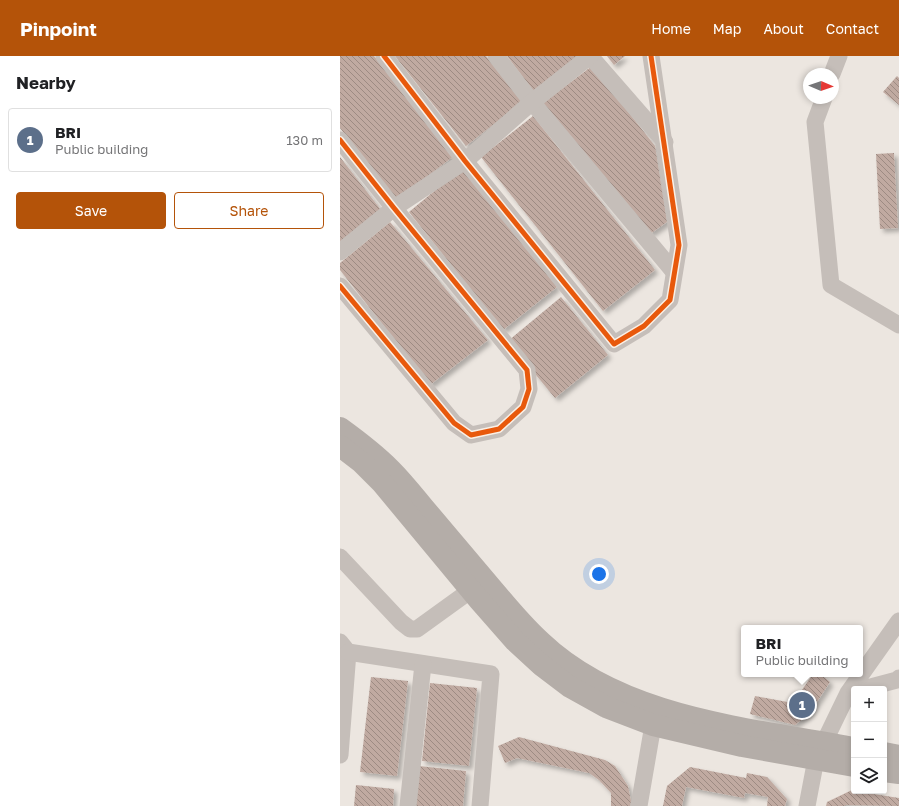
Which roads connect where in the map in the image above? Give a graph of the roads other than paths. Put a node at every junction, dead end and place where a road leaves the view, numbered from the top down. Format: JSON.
{"nodes":[{"id":1,"x":384,"y":56,"type":"edge"},
{"id":2,"x":496,"y":56,"type":"edge"},
{"id":3,"x":590,"y":56,"type":"edge"},
{"id":4,"x":651,"y":56,"type":"edge"},
{"id":5,"x":839,"y":56,"type":"edge"},
{"id":6,"x":834,"y":68,"type":"edge"},
{"id":7,"x":532,"y":102,"type":"junction"},
{"id":8,"x":822,"y":104,"type":"edge"},
{"id":9,"x":340,"y":140,"type":"edge"},
{"id":10,"x":664,"y":142,"type":"junction"},
{"id":11,"x":465,"y":161,"type":"junction"},
{"id":12,"x":394,"y":208,"type":"junction"},
{"id":13,"x":340,"y":252,"type":"edge"},
{"id":14,"x":674,"y":272,"type":"junction"},
{"id":15,"x":340,"y":286,"type":"edge"},
{"id":16,"x":899,"y":325,"type":"edge"},
{"id":17,"x":340,"y":428,"type":"edge"},
{"id":18,"x":340,"y":446,"type":"edge"},
{"id":19,"x":340,"y":557,"type":"edge"},
{"id":20,"x":471,"y":590,"type":"junction"},
{"id":21,"x":899,"y":622,"type":"edge"},
{"id":22,"x":344,"y":647,"type":"edge"},
{"id":23,"x":422,"y":664,"type":"junction"},
{"id":24,"x":899,"y":678,"type":"edge"},
{"id":25,"x":858,"y":686,"type":"edge"},
{"id":26,"x":874,"y":686,"type":"edge"},
{"id":27,"x":851,"y":698,"type":"edge"},
{"id":28,"x":654,"y":725,"type":"junction"},
{"id":29,"x":851,"y":748,"type":"edge"},
{"id":30,"x":820,"y":750,"type":"junction"},
{"id":31,"x":887,"y":754,"type":"edge"},
{"id":32,"x":340,"y":755,"type":"edge"},
{"id":33,"x":899,"y":756,"type":"edge"},
{"id":34,"x":851,"y":765,"type":"edge"},
{"id":35,"x":887,"y":771,"type":"edge"},
{"id":36,"x":899,"y":773,"type":"edge"},
{"id":37,"x":408,"y":806,"type":"edge"},
{"id":38,"x":480,"y":806,"type":"edge"},
{"id":39,"x":639,"y":806,"type":"edge"},
{"id":40,"x":807,"y":806,"type":"edge"}],
"edges":[{"from":1,"to":11,"type":"street"},
{"from":2,"to":7,"type":"street"},
{"from":3,"to":7,"type":"street"},
{"from":3,"to":10,"type":"street"},
{"from":4,"to":10,"type":"street"},
{"from":5,"to":6,"type":"street"},
{"from":7,"to":11,"type":"street"},
{"from":7,"to":14,"type":"street"},
{"from":8,"to":16,"type":"street"},
{"from":9,"to":12,"type":"street"},
{"from":10,"to":14,"type":"street"},
{"from":11,"to":12,"type":"street"},
{"from":11,"to":14,"type":"street"},
{"from":12,"to":13,"type":"street"},
{"from":12,"to":15,"type":"street"},
{"from":17,"to":30,"type":"main road"},
{"from":18,"to":20,"type":"main road"},
{"from":19,"to":20,"type":"street"},
{"from":20,"to":28,"type":"main road"},
{"from":21,"to":25,"type":"street"},
{"from":22,"to":23,"type":"street"},
{"from":22,"to":32,"type":"street"},
{"from":23,"to":37,"type":"street"},
{"from":23,"to":38,"type":"street"},
{"from":24,"to":26,"type":"street"},
{"from":27,"to":30,"type":"street"},
{"from":28,"to":30,"type":"main road"},
{"from":28,"to":39,"type":"street"},
{"from":29,"to":30,"type":"main road"},
{"from":30,"to":34,"type":"main road"},
{"from":30,"to":40,"type":"street"},
{"from":31,"to":33,"type":"main road"},
{"from":35,"to":36,"type":"main road"}]}
